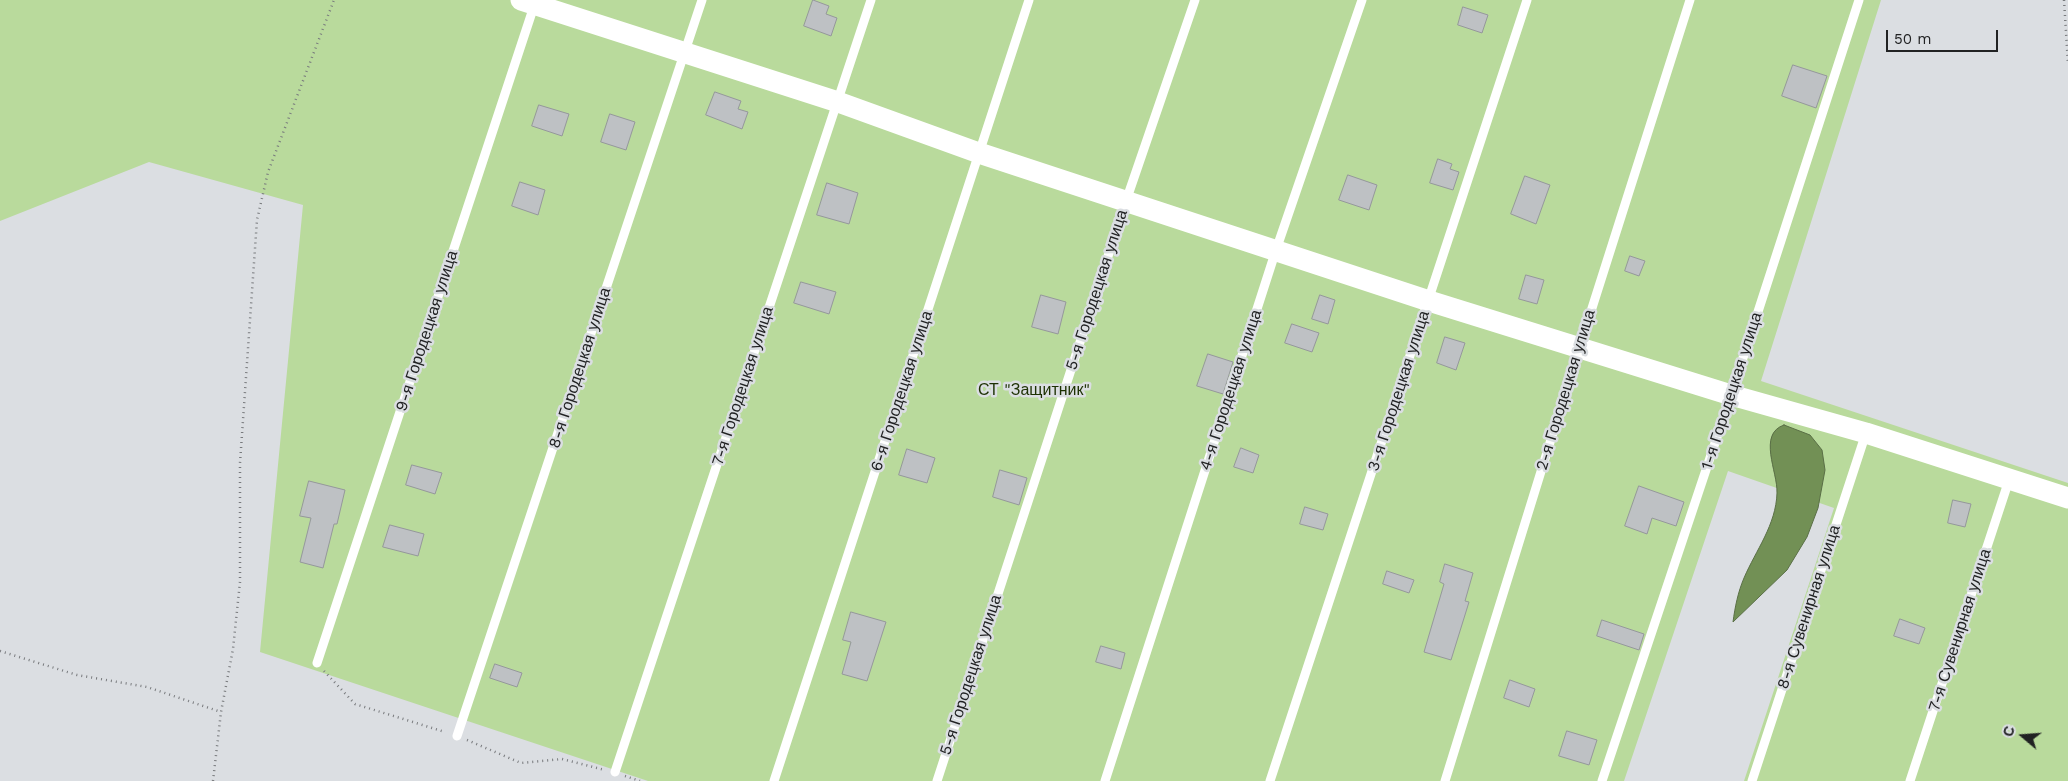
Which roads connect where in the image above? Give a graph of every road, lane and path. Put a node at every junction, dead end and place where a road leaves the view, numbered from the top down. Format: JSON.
{"nodes":[{"id":1,"x":334,"y":0,"type":"edge"},
{"id":2,"x":702,"y":0,"type":"edge"},
{"id":3,"x":871,"y":0,"type":"edge"},
{"id":4,"x":1029,"y":0,"type":"edge"},
{"id":5,"x":1195,"y":0,"type":"edge"},
{"id":6,"x":1362,"y":0,"type":"edge"},
{"id":7,"x":1527,"y":0,"type":"edge"},
{"id":8,"x":1690,"y":0,"type":"edge"},
{"id":9,"x":1858,"y":0,"type":"edge"},
{"id":10,"x":2064,"y":0,"type":"edge"},
{"id":11,"x":530,"y":1,"type":"edge"},
{"id":12,"x":685,"y":53,"type":"junction"},
{"id":13,"x":2068,"y":64,"type":"edge"},
{"id":14,"x":838,"y":102,"type":"junction"},
{"id":15,"x":979,"y":153,"type":"junction"},
{"id":16,"x":1126,"y":201,"type":"junction"},
{"id":17,"x":1276,"y":250,"type":"junction"},
{"id":18,"x":1429,"y":301,"type":"junction"},
{"id":19,"x":1579,"y":349,"type":"junction"},
{"id":20,"x":1731,"y":395,"type":"junction"},
{"id":21,"x":1866,"y":433,"type":"junction"},
{"id":22,"x":2010,"y":479,"type":"junction"},
{"id":23,"x":2068,"y":498,"type":"edge"},
{"id":24,"x":0,"y":651,"type":"edge"},
{"id":25,"x":317,"y":663,"type":"joint"},
{"id":26,"x":221,"y":712,"type":"junction"},
{"id":27,"x":457,"y":736,"type":"junction"},
{"id":28,"x":615,"y":772,"type":"junction"},
{"id":29,"x":213,"y":781,"type":"edge"},
{"id":30,"x":640,"y":781,"type":"edge"},
{"id":31,"x":774,"y":781,"type":"edge"},
{"id":32,"x":937,"y":781,"type":"edge"},
{"id":33,"x":1104,"y":781,"type":"edge"},
{"id":34,"x":1270,"y":781,"type":"edge"},
{"id":35,"x":1445,"y":781,"type":"edge"},
{"id":36,"x":1602,"y":781,"type":"edge"},
{"id":37,"x":1752,"y":781,"type":"edge"},
{"id":38,"x":1910,"y":781,"type":"edge"}],
"edges":[{"from":1,"to":26,"type":"path"},
{"from":2,"to":12,"type":"lane","name":"8-я Городецкая улица"},
{"from":3,"to":14,"type":"lane","name":"7-я Городецкая улица"},
{"from":4,"to":15,"type":"lane","name":"6-я Городецкая улица"},
{"from":5,"to":16,"type":"lane","name":"5-я Городецкая улица"},
{"from":6,"to":17,"type":"lane","name":"4-я Городецкая улица"},
{"from":7,"to":18,"type":"lane","name":"3-я Городецкая улица"},
{"from":8,"to":19,"type":"lane","name":"2-я Городецкая улица"},
{"from":9,"to":20,"type":"lane","name":"1-я Городецкая улица"},
{"from":10,"to":13,"type":"path"},
{"from":11,"to":12,"type":"street"},
{"from":11,"to":25,"type":"lane","name":"9-я Городецкая улица"},
{"from":12,"to":14,"type":"street"},
{"from":12,"to":27,"type":"lane","name":"8-я Городецкая улица"},
{"from":14,"to":15,"type":"street"},
{"from":14,"to":28,"type":"lane","name":"7-я Городецкая улица"},
{"from":15,"to":16,"type":"street"},
{"from":15,"to":31,"type":"lane","name":"6-я Городецкая улица"},
{"from":16,"to":17,"type":"street"},
{"from":16,"to":32,"type":"lane","name":"5-я Городецкая улица"},
{"from":17,"to":18,"type":"street"},
{"from":17,"to":33,"type":"lane","name":"4-я Городецкая улица"},
{"from":18,"to":19,"type":"street"},
{"from":18,"to":34,"type":"lane","name":"3-я Городецкая улица"},
{"from":19,"to":20,"type":"street"},
{"from":19,"to":35,"type":"lane","name":"2-я Городецкая улица"},
{"from":20,"to":21,"type":"street"},
{"from":20,"to":36,"type":"lane","name":"1-я Городецкая улица"},
{"from":21,"to":22,"type":"street"},
{"from":21,"to":37,"type":"lane","name":"8-я Сувенирная улица"},
{"from":22,"to":23,"type":"street"},
{"from":22,"to":38,"type":"lane","name":"7-я Сувенирная улица"},
{"from":24,"to":26,"type":"path"},
{"from":25,"to":27,"type":"path"},
{"from":26,"to":29,"type":"path"},
{"from":27,"to":28,"type":"path"},
{"from":28,"to":30,"type":"path"}]}
